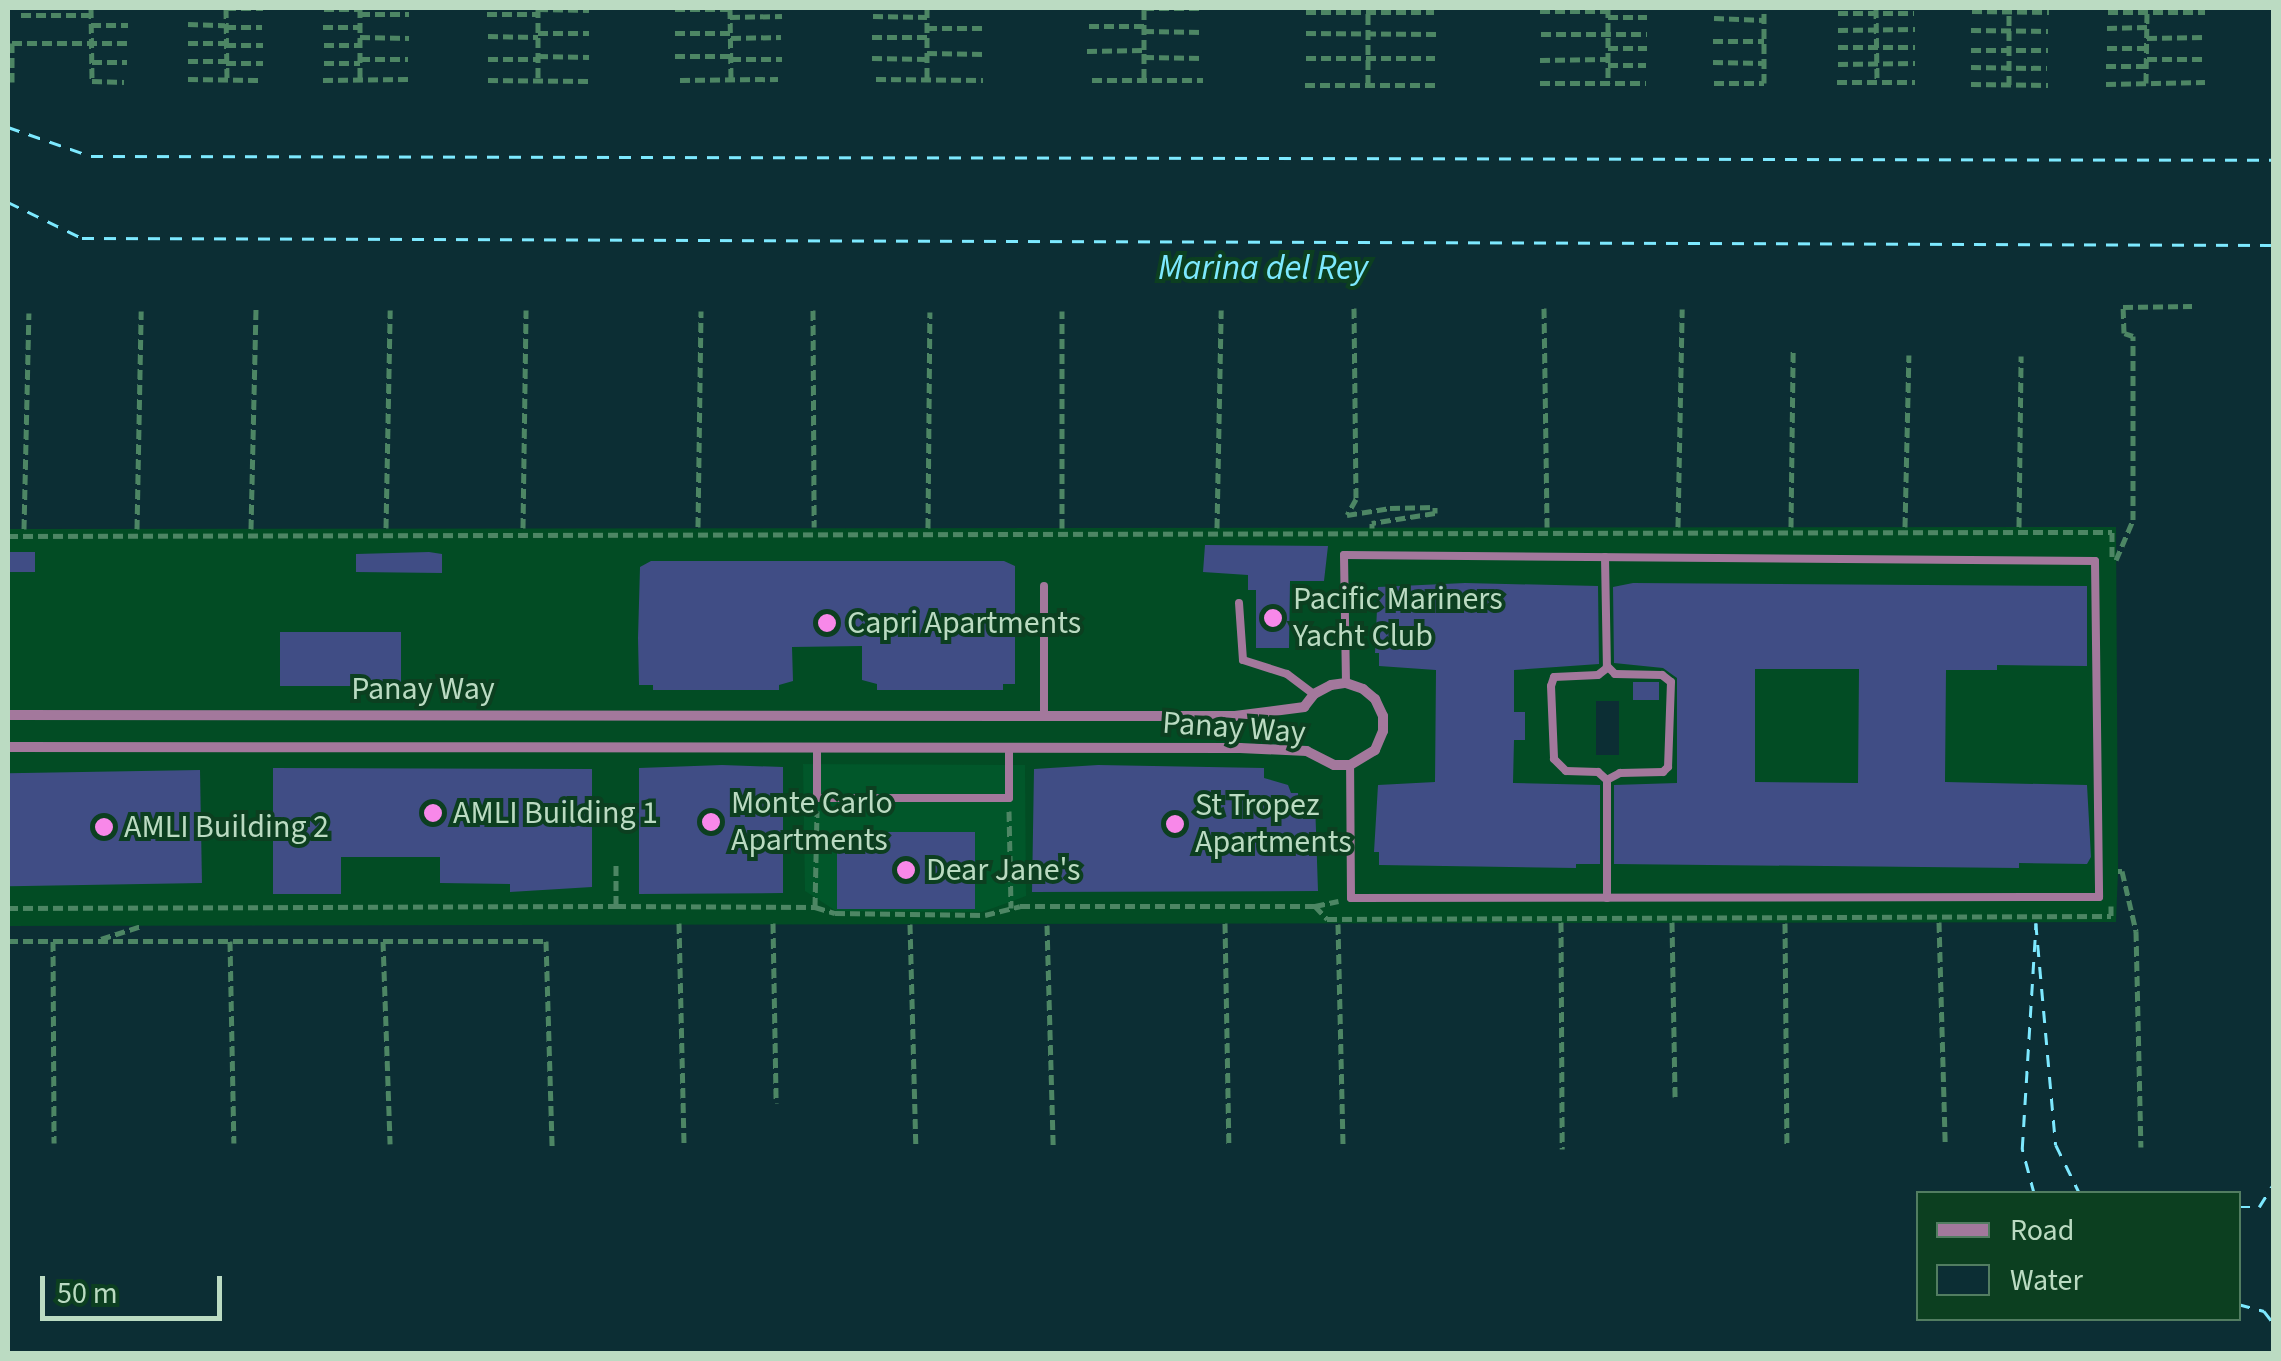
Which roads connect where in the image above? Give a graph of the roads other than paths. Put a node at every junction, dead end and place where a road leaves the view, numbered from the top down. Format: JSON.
{"nodes":[{"id":1,"x":1605,"y":557,"type":"junction"},
{"id":2,"x":1044,"y":586,"type":"dead end"},
{"id":3,"x":1239,"y":604,"type":"dead end"},
{"id":4,"x":1607,"y":666,"type":"junction"},
{"id":5,"x":1346,"y":684,"type":"junction"},
{"id":6,"x":1314,"y":694,"type":"junction"},
{"id":7,"x":8,"y":715,"type":"edge"},
{"id":8,"x":1044,"y":715,"type":"junction"},
{"id":9,"x":8,"y":747,"type":"edge"},
{"id":10,"x":817,"y":747,"type":"junction"},
{"id":11,"x":1009,"y":747,"type":"junction"},
{"id":12,"x":1350,"y":765,"type":"junction"},
{"id":13,"x":1607,"y":780,"type":"junction"},
{"id":14,"x":1607,"y":898,"type":"junction"}],
"edges":[{"from":1,"to":4,"type":"lane"},
{"from":1,"to":5,"type":"lane"},
{"from":1,"to":14,"type":"lane"},
{"from":2,"to":8,"type":"lane"},
{"from":3,"to":6,"type":"lane"},
{"from":4,"to":13,"type":"lane"},
{"from":4,"to":13,"type":"lane"},
{"from":5,"to":6,"type":"street","name":"Panay Way"},
{"from":5,"to":12,"type":"street","name":"Panay Way"},
{"from":6,"to":8,"type":"street","name":"Panay Way"},
{"from":7,"to":8,"type":"street","name":"Panay Way"},
{"from":9,"to":10,"type":"street","name":"Panay Way"},
{"from":10,"to":11,"type":"street","name":"Panay Way"},
{"from":10,"to":11,"type":"lane"},
{"from":11,"to":12,"type":"street","name":"Panay Way"},
{"from":12,"to":14,"type":"lane"},
{"from":13,"to":14,"type":"lane"}]}
